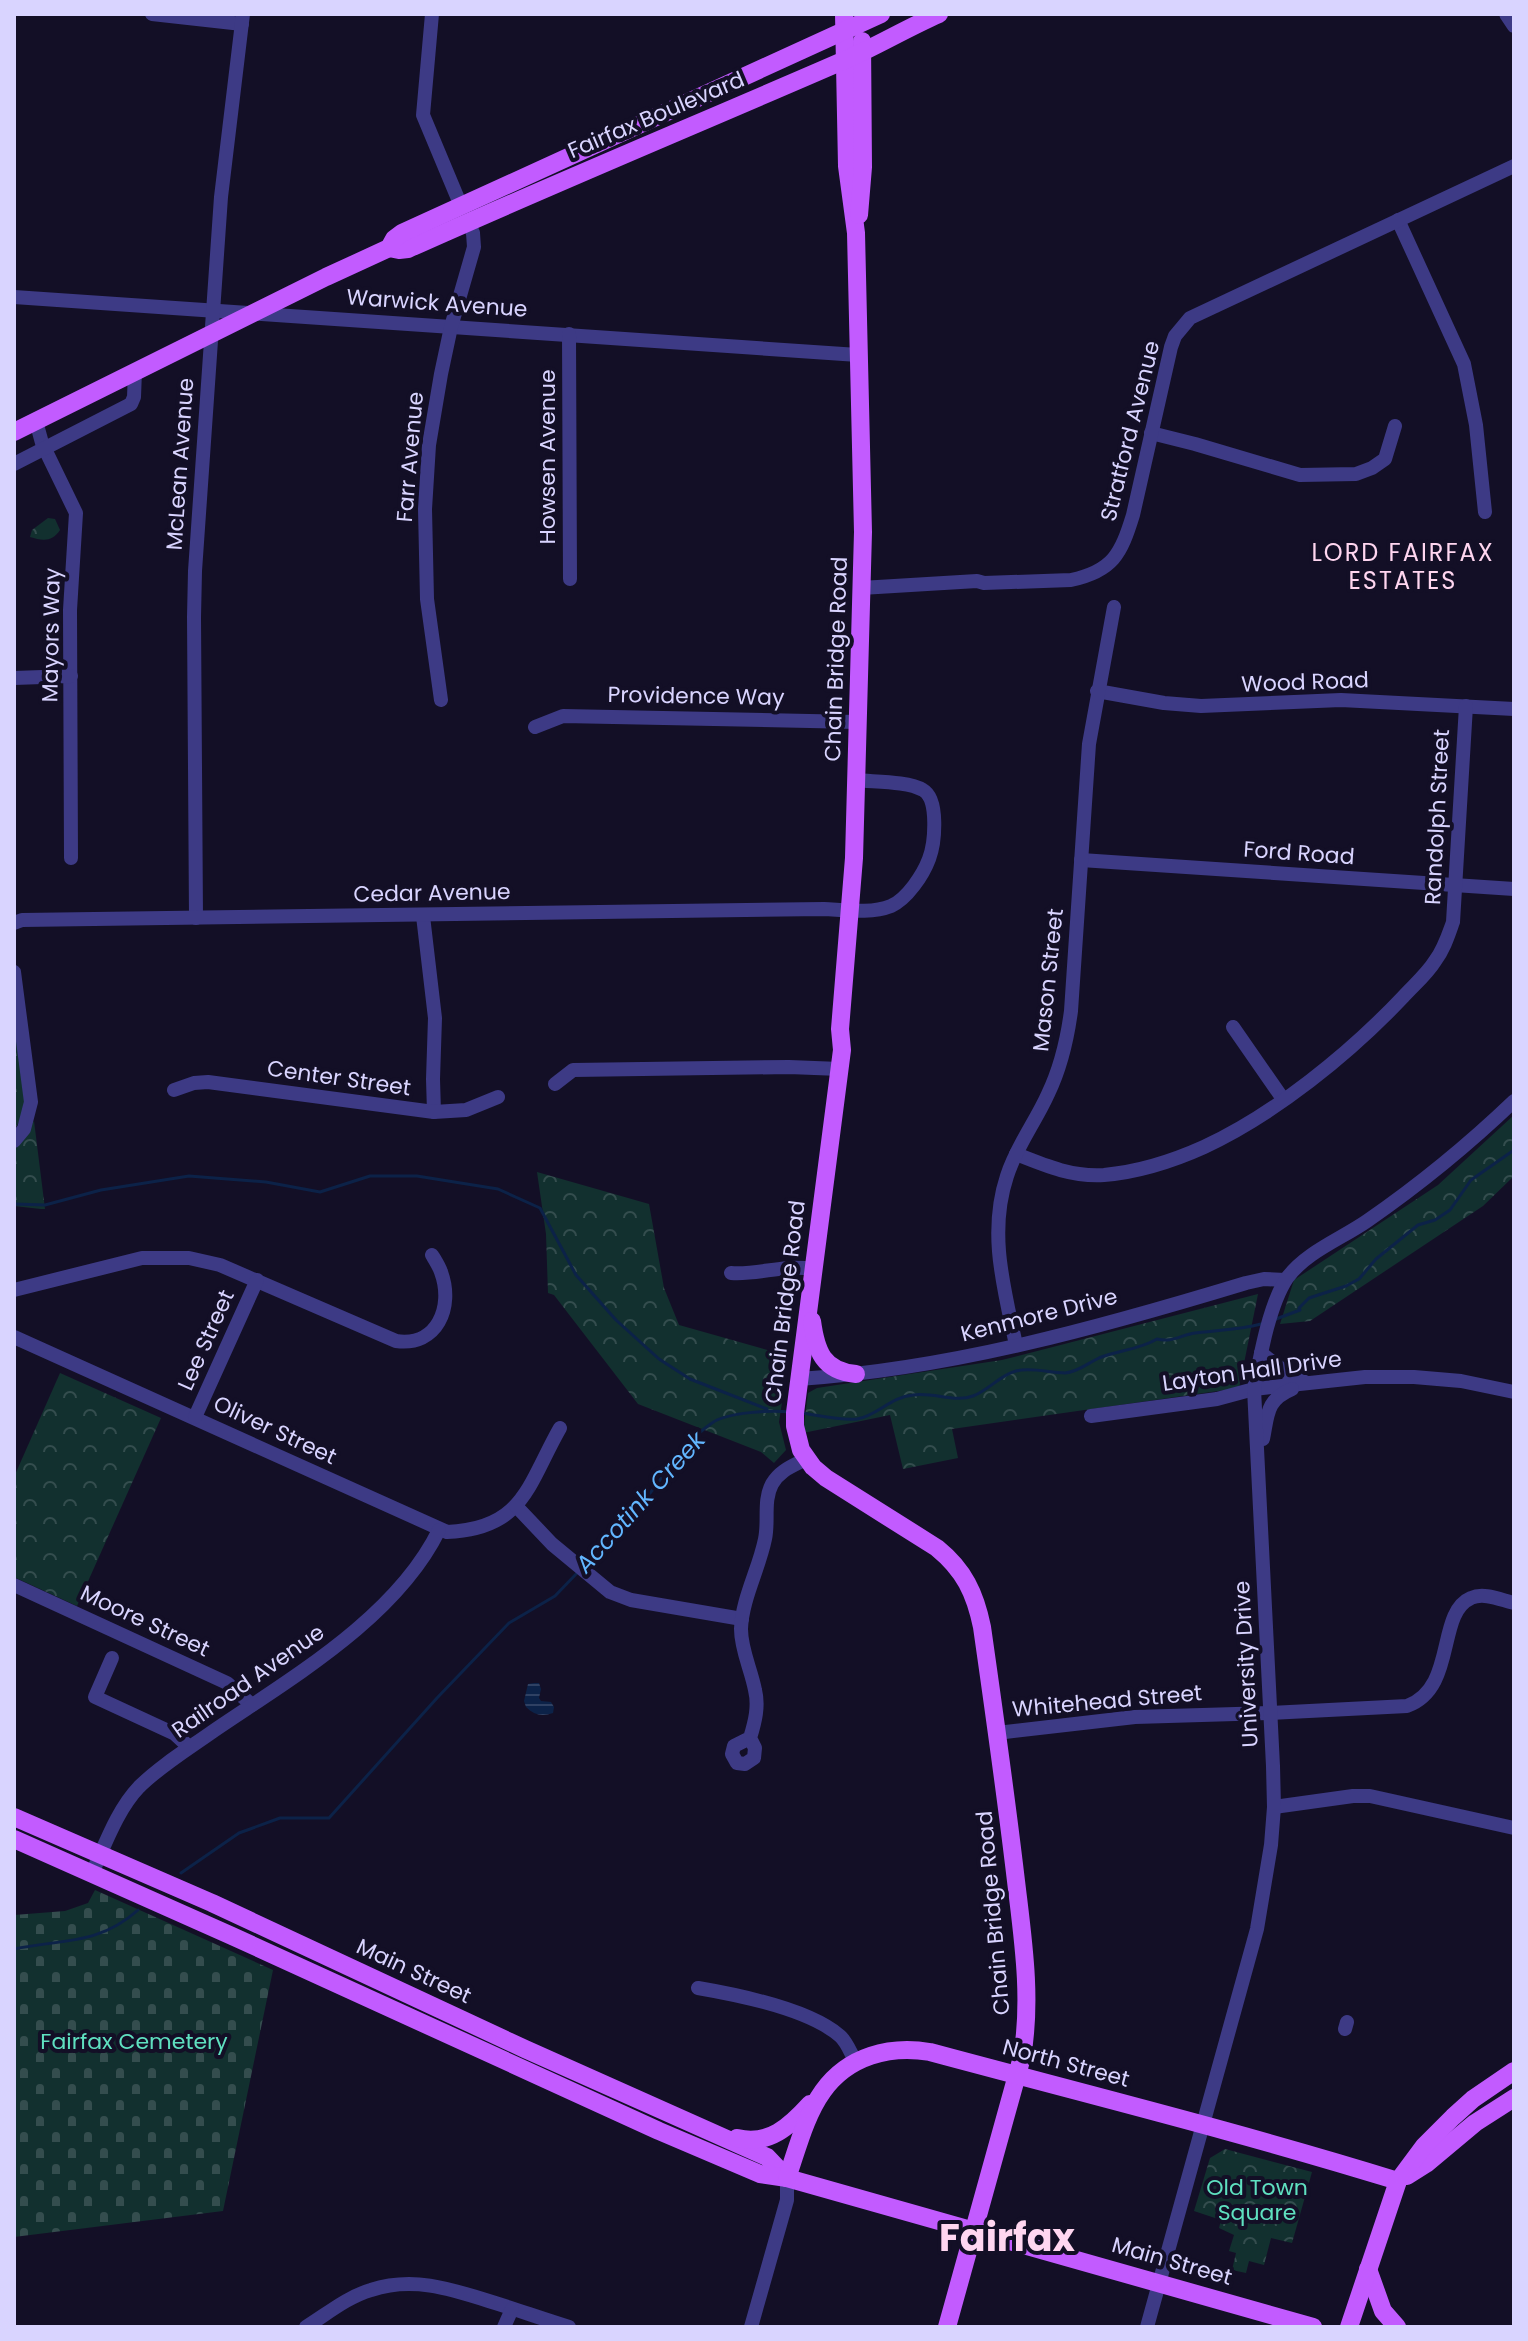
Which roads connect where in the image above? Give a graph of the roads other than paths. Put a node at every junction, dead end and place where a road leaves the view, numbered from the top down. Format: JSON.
{"nodes":[{"id":1,"x":152,"y":14,"type":"edge"},
{"id":2,"x":432,"y":14,"type":"edge"},
{"id":3,"x":881,"y":14,"type":"edge"},
{"id":4,"x":939,"y":14,"type":"edge"},
{"id":5,"x":1506,"y":14,"type":"edge"},
{"id":6,"x":243,"y":19,"type":"edge"},
{"id":7,"x":862,"y":19,"type":"edge"},
{"id":8,"x":844,"y":23,"type":"edge"},
{"id":9,"x":1514,"y":26,"type":"edge"},
{"id":10,"x":862,"y":52,"type":"junction"},
{"id":11,"x":844,"y":60,"type":"junction"},
{"id":12,"x":1514,"y":166,"type":"edge"},
{"id":13,"x":465,"y":214,"type":"junction"},
{"id":14,"x":1398,"y":220,"type":"junction"},
{"id":15,"x":856,"y":233,"type":"junction"},
{"id":16,"x":14,"y":297,"type":"edge"},
{"id":17,"x":212,"y":310,"type":"junction"},
{"id":18,"x":251,"y":314,"type":"junction"},
{"id":19,"x":451,"y":327,"type":"junction"},
{"id":20,"x":212,"y":333,"type":"junction"},
{"id":21,"x":569,"y":334,"type":"junction"},
{"id":22,"x":858,"y":355,"type":"junction"},
{"id":23,"x":135,"y":371,"type":"junction"},
{"id":24,"x":36,"y":421,"type":"junction"},
{"id":25,"x":1395,"y":426,"type":"dead end"},
{"id":26,"x":14,"y":432,"type":"edge"},
{"id":27,"x":1151,"y":433,"type":"junction"},
{"id":28,"x":44,"y":449,"type":"junction"},
{"id":29,"x":14,"y":464,"type":"edge"},
{"id":30,"x":1485,"y":512,"type":"dead end"},
{"id":31,"x":570,"y":579,"type":"dead end"},
{"id":32,"x":861,"y":588,"type":"junction"},
{"id":33,"x":1114,"y":607,"type":"dead end"},
{"id":34,"x":71,"y":676,"type":"junction"},
{"id":35,"x":14,"y":678,"type":"edge"},
{"id":36,"x":1097,"y":691,"type":"junction"},
{"id":37,"x":441,"y":700,"type":"dead end"},
{"id":38,"x":1466,"y":706,"type":"junction"},
{"id":39,"x":1514,"y":709,"type":"edge"},
{"id":40,"x":857,"y":722,"type":"junction"},
{"id":41,"x":535,"y":727,"type":"dead end"},
{"id":42,"x":856,"y":780,"type":"junction"},
{"id":43,"x":71,"y":858,"type":"dead end"},
{"id":44,"x":1081,"y":860,"type":"junction"},
{"id":45,"x":1455,"y":885,"type":"junction"},
{"id":46,"x":1514,"y":889,"type":"edge"},
{"id":47,"x":851,"y":910,"type":"junction"},
{"id":48,"x":423,"y":916,"type":"junction"},
{"id":49,"x":196,"y":918,"type":"junction"},
{"id":50,"x":14,"y":923,"type":"edge"},
{"id":51,"x":14,"y":972,"type":"edge"},
{"id":52,"x":1233,"y":1027,"type":"dead end"},
{"id":53,"x":840,"y":1069,"type":"junction"},
{"id":54,"x":555,"y":1084,"type":"dead end"},
{"id":55,"x":174,"y":1090,"type":"dead end"},
{"id":56,"x":498,"y":1097,"type":"dead end"},
{"id":57,"x":1283,"y":1099,"type":"junction"},
{"id":58,"x":1514,"y":1101,"type":"edge"},
{"id":59,"x":434,"y":1112,"type":"junction"},
{"id":60,"x":14,"y":1141,"type":"edge"},
{"id":61,"x":1016,"y":1154,"type":"junction"},
{"id":62,"x":432,"y":1255,"type":"dead end"},
{"id":63,"x":813,"y":1269,"type":"junction"},
{"id":64,"x":731,"y":1273,"type":"dead end"},
{"id":65,"x":257,"y":1280,"type":"junction"},
{"id":66,"x":1285,"y":1280,"type":"junction"},
{"id":67,"x":14,"y":1290,"type":"edge"},
{"id":68,"x":809,"y":1296,"type":"junction"},
{"id":69,"x":14,"y":1337,"type":"edge"},
{"id":70,"x":1016,"y":1345,"type":"junction"},
{"id":71,"x":1262,"y":1349,"type":"junction"},
{"id":72,"x":856,"y":1374,"type":"junction"},
{"id":73,"x":1307,"y":1383,"type":"junction"},
{"id":74,"x":798,"y":1387,"type":"junction"},
{"id":75,"x":1254,"y":1389,"type":"junction"},
{"id":76,"x":1514,"y":1392,"type":"edge"},
{"id":77,"x":1091,"y":1416,"type":"dead end"},
{"id":78,"x":195,"y":1417,"type":"junction"},
{"id":79,"x":560,"y":1428,"type":"dead end"},
{"id":80,"x":806,"y":1459,"type":"junction"},
{"id":81,"x":1259,"y":1464,"type":"junction"},
{"id":82,"x":516,"y":1506,"type":"junction"},
{"id":83,"x":439,"y":1530,"type":"junction"},
{"id":84,"x":14,"y":1585,"type":"edge"},
{"id":85,"x":1514,"y":1603,"type":"edge"},
{"id":86,"x":742,"y":1619,"type":"junction"},
{"id":87,"x":112,"y":1658,"type":"dead end"},
{"id":88,"x":252,"y":1705,"type":"junction"},
{"id":89,"x":1269,"y":1713,"type":"junction"},
{"id":90,"x":997,"y":1733,"type":"junction"},
{"id":91,"x":750,"y":1738,"type":"dead end"},
{"id":92,"x":189,"y":1747,"type":"junction"},
{"id":93,"x":1274,"y":1807,"type":"junction"},
{"id":94,"x":14,"y":1817,"type":"edge"},
{"id":95,"x":1514,"y":1828,"type":"edge"},
{"id":96,"x":14,"y":1839,"type":"edge"},
{"id":97,"x":100,"y":1855,"type":"junction"},
{"id":98,"x":92,"y":1873,"type":"junction"},
{"id":99,"x":698,"y":1988,"type":"dead end"},
{"id":100,"x":403,"y":1992,"type":"junction"},
{"id":101,"x":394,"y":2011,"type":"junction"},
{"id":102,"x":856,"y":2062,"type":"junction"},
{"id":103,"x":1514,"y":2071,"type":"edge"},
{"id":104,"x":1017,"y":2075,"type":"junction"},
{"id":105,"x":823,"y":2091,"type":"junction"},
{"id":106,"x":1514,"y":2098,"type":"edge"},
{"id":107,"x":1203,"y":2124,"type":"junction"},
{"id":108,"x":711,"y":2132,"type":"junction"},
{"id":109,"x":787,"y":2178,"type":"junction"},
{"id":110,"x":1398,"y":2181,"type":"junction"},
{"id":111,"x":974,"y":2230,"type":"junction"},
{"id":112,"x":1368,"y":2269,"type":"junction"},
{"id":113,"x":1160,"y":2282,"type":"junction"},
{"id":114,"x":512,"y":2309,"type":"junction"},
{"id":115,"x":306,"y":2327,"type":"edge"},
{"id":116,"x":504,"y":2327,"type":"edge"},
{"id":117,"x":569,"y":2327,"type":"edge"},
{"id":118,"x":751,"y":2327,"type":"edge"},
{"id":119,"x":947,"y":2327,"type":"edge"},
{"id":120,"x":1147,"y":2327,"type":"edge"},
{"id":121,"x":1313,"y":2327,"type":"edge"},
{"id":122,"x":1349,"y":2327,"type":"edge"},
{"id":123,"x":1397,"y":2327,"type":"edge"}],
"edges":[{"from":1,"to":6,"type":"street"},
{"from":2,"to":13,"type":"street","name":"Farr Avenue"},
{"from":3,"to":7,"type":"main road","name":"Fairfax Boulevard"},
{"from":4,"to":10,"type":"main road","name":"Fairfax Boulevard"},
{"from":5,"to":9,"type":"street"},
{"from":6,"to":17,"type":"street","name":"McLean Avenue"},
{"from":7,"to":8,"type":"main road","name":"Fairfax Boulevard"},
{"from":7,"to":10,"type":"main road","name":"Chain Bridge Road"},
{"from":8,"to":11,"type":"main road","name":"Chain Bridge Road"},
{"from":8,"to":13,"type":"main road","name":"Fairfax Boulevard"},
{"from":10,"to":11,"type":"main road","name":"Fairfax Boulevard"},
{"from":10,"to":15,"type":"main road","name":"Chain Bridge Road"},
{"from":11,"to":13,"type":"main road","name":"Fairfax Boulevard"},
{"from":11,"to":15,"type":"main road","name":"Chain Bridge Road"},
{"from":12,"to":14,"type":"street","name":"Stratford Avenue"},
{"from":13,"to":18,"type":"main road","name":"Fairfax Boulevard"},
{"from":13,"to":19,"type":"street","name":"Farr Avenue"},
{"from":14,"to":27,"type":"street","name":"Stratford Avenue"},
{"from":14,"to":30,"type":"street"},
{"from":15,"to":22,"type":"main road","name":"Chain Bridge Road"},
{"from":16,"to":17,"type":"street","name":"Warwick Avenue"},
{"from":17,"to":18,"type":"street","name":"Warwick Avenue"},
{"from":17,"to":20,"type":"street","name":"McLean Avenue"},
{"from":18,"to":19,"type":"street","name":"Warwick Avenue"},
{"from":18,"to":20,"type":"main road","name":"Fairfax Boulevard"},
{"from":19,"to":21,"type":"street","name":"Warwick Avenue"},
{"from":19,"to":37,"type":"street","name":"Farr Avenue"},
{"from":20,"to":23,"type":"main road","name":"Fairfax Boulevard"},
{"from":20,"to":49,"type":"street","name":"McLean Avenue"},
{"from":21,"to":22,"type":"street","name":"Warwick Avenue"},
{"from":21,"to":31,"type":"street","name":"Howsen Avenue"},
{"from":22,"to":32,"type":"main road","name":"Chain Bridge Road"},
{"from":23,"to":24,"type":"main road","name":"Fairfax Boulevard"},
{"from":23,"to":28,"type":"street"},
{"from":24,"to":26,"type":"main road","name":"Fairfax Boulevard"},
{"from":24,"to":28,"type":"street","name":"Mayors Way"},
{"from":25,"to":27,"type":"street"},
{"from":27,"to":32,"type":"street","name":"Stratford Avenue"},
{"from":28,"to":29,"type":"street"},
{"from":28,"to":34,"type":"street","name":"Mayors Way"},
{"from":32,"to":40,"type":"main road","name":"Chain Bridge Road"},
{"from":33,"to":36,"type":"street","name":"Mason Street"},
{"from":34,"to":35,"type":"street"},
{"from":34,"to":43,"type":"street","name":"Mayors Way"},
{"from":36,"to":38,"type":"street","name":"Wood Road"},
{"from":36,"to":44,"type":"street","name":"Mason Street"},
{"from":38,"to":39,"type":"street","name":"Wood Road"},
{"from":38,"to":45,"type":"street","name":"Randolph Street"},
{"from":40,"to":41,"type":"street","name":"Providence Way"},
{"from":40,"to":42,"type":"main road","name":"Chain Bridge Road"},
{"from":42,"to":47,"type":"main road","name":"Chain Bridge Road"},
{"from":42,"to":47,"type":"street","name":"Cedar Avenue"},
{"from":44,"to":45,"type":"street","name":"Ford Road"},
{"from":44,"to":61,"type":"street","name":"Mason Street"},
{"from":45,"to":46,"type":"street","name":"Ford Road"},
{"from":45,"to":57,"type":"street","name":"Randolph Street"},
{"from":47,"to":48,"type":"street","name":"Cedar Avenue"},
{"from":47,"to":53,"type":"main road","name":"Chain Bridge Road"},
{"from":48,"to":49,"type":"street","name":"Cedar Avenue"},
{"from":48,"to":59,"type":"street"},
{"from":49,"to":50,"type":"street","name":"Cedar Avenue"},
{"from":51,"to":60,"type":"street"},
{"from":52,"to":57,"type":"street"},
{"from":53,"to":54,"type":"street"},
{"from":53,"to":63,"type":"main road","name":"Chain Bridge Road"},
{"from":55,"to":59,"type":"street","name":"Center Street"},
{"from":56,"to":59,"type":"street","name":"Center Street"},
{"from":57,"to":61,"type":"street","name":"Randolph Street"},
{"from":58,"to":66,"type":"street","name":"University Drive"},
{"from":61,"to":70,"type":"street","name":"Mason Street"},
{"from":62,"to":65,"type":"street"},
{"from":63,"to":64,"type":"street"},
{"from":63,"to":68,"type":"main road","name":"Chain Bridge Road"},
{"from":65,"to":67,"type":"street"},
{"from":65,"to":78,"type":"street","name":"Lee Street"},
{"from":66,"to":70,"type":"street","name":"Kenmore Drive"},
{"from":66,"to":71,"type":"street","name":"University Drive"},
{"from":68,"to":72,"type":"main road"},
{"from":68,"to":74,"type":"main road","name":"Chain Bridge Road"},
{"from":69,"to":78,"type":"street","name":"Oliver Street"},
{"from":70,"to":72,"type":"street","name":"Kenmore Drive"},
{"from":71,"to":73,"type":"street"},
{"from":71,"to":75,"type":"street","name":"University Drive"},
{"from":72,"to":74,"type":"street","name":"Kenmore Drive"},
{"from":73,"to":75,"type":"street","name":"Layton Hall Drive"},
{"from":73,"to":76,"type":"street","name":"Layton Hall Drive"},
{"from":73,"to":81,"type":"street"},
{"from":74,"to":80,"type":"main road","name":"Chain Bridge Road"},
{"from":75,"to":77,"type":"street","name":"Layton Hall Drive"},
{"from":75,"to":81,"type":"street","name":"University Drive"},
{"from":78,"to":83,"type":"street","name":"Oliver Street"},
{"from":79,"to":82,"type":"street"},
{"from":80,"to":86,"type":"street"},
{"from":80,"to":90,"type":"main road","name":"Chain Bridge Road"},
{"from":81,"to":89,"type":"street","name":"University Drive"},
{"from":82,"to":83,"type":"street","name":"Oliver Street"},
{"from":82,"to":86,"type":"street"},
{"from":83,"to":88,"type":"street","name":"Railroad Avenue"},
{"from":84,"to":88,"type":"street","name":"Moore Street"},
{"from":85,"to":89,"type":"street","name":"Whitehead Street"},
{"from":86,"to":91,"type":"street"},
{"from":87,"to":92,"type":"street"},
{"from":88,"to":92,"type":"street","name":"Railroad Avenue"},
{"from":89,"to":90,"type":"street","name":"Whitehead Street"},
{"from":89,"to":93,"type":"street","name":"University Drive"},
{"from":90,"to":104,"type":"main road","name":"Chain Bridge Road"},
{"from":92,"to":97,"type":"street","name":"Railroad Avenue"},
{"from":93,"to":95,"type":"street"},
{"from":93,"to":107,"type":"street","name":"University Drive"},
{"from":94,"to":97,"type":"main road","name":"Main Street"},
{"from":96,"to":98,"type":"main road","name":"Main Street"},
{"from":97,"to":98,"type":"street","name":"Railroad Avenue"},
{"from":97,"to":100,"type":"main road","name":"Main Street"},
{"from":98,"to":101,"type":"main road","name":"Main Street"},
{"from":99,"to":102,"type":"street"},
{"from":100,"to":101,"type":"main road"},
{"from":100,"to":108,"type":"main road","name":"Main Street"},
{"from":101,"to":109,"type":"main road","name":"Main Street"},
{"from":102,"to":104,"type":"main road","name":"North Street"},
{"from":102,"to":105,"type":"main road","name":"North Street"},
{"from":103,"to":110,"type":"main road"},
{"from":104,"to":107,"type":"main road","name":"North Street"},
{"from":104,"to":111,"type":"main road","name":"Chain Bridge Road"},
{"from":105,"to":108,"type":"main road"},
{"from":105,"to":109,"type":"main road","name":"North Street"},
{"from":106,"to":110,"type":"main road"},
{"from":107,"to":110,"type":"main road","name":"North Street"},
{"from":107,"to":113,"type":"street","name":"University Drive"},
{"from":108,"to":109,"type":"main road","name":"Main Street"},
{"from":109,"to":111,"type":"main road","name":"Main Street"},
{"from":109,"to":118,"type":"street"},
{"from":110,"to":112,"type":"main road"},
{"from":111,"to":113,"type":"main road","name":"Main Street"},
{"from":111,"to":119,"type":"main road","name":"Chain Bridge Road"},
{"from":112,"to":122,"type":"main road"},
{"from":112,"to":123,"type":"main road"},
{"from":113,"to":120,"type":"street","name":"University Drive"},
{"from":113,"to":121,"type":"main road","name":"Main Street"},
{"from":114,"to":115,"type":"street"},
{"from":114,"to":116,"type":"street"},
{"from":114,"to":117,"type":"street"}]}
